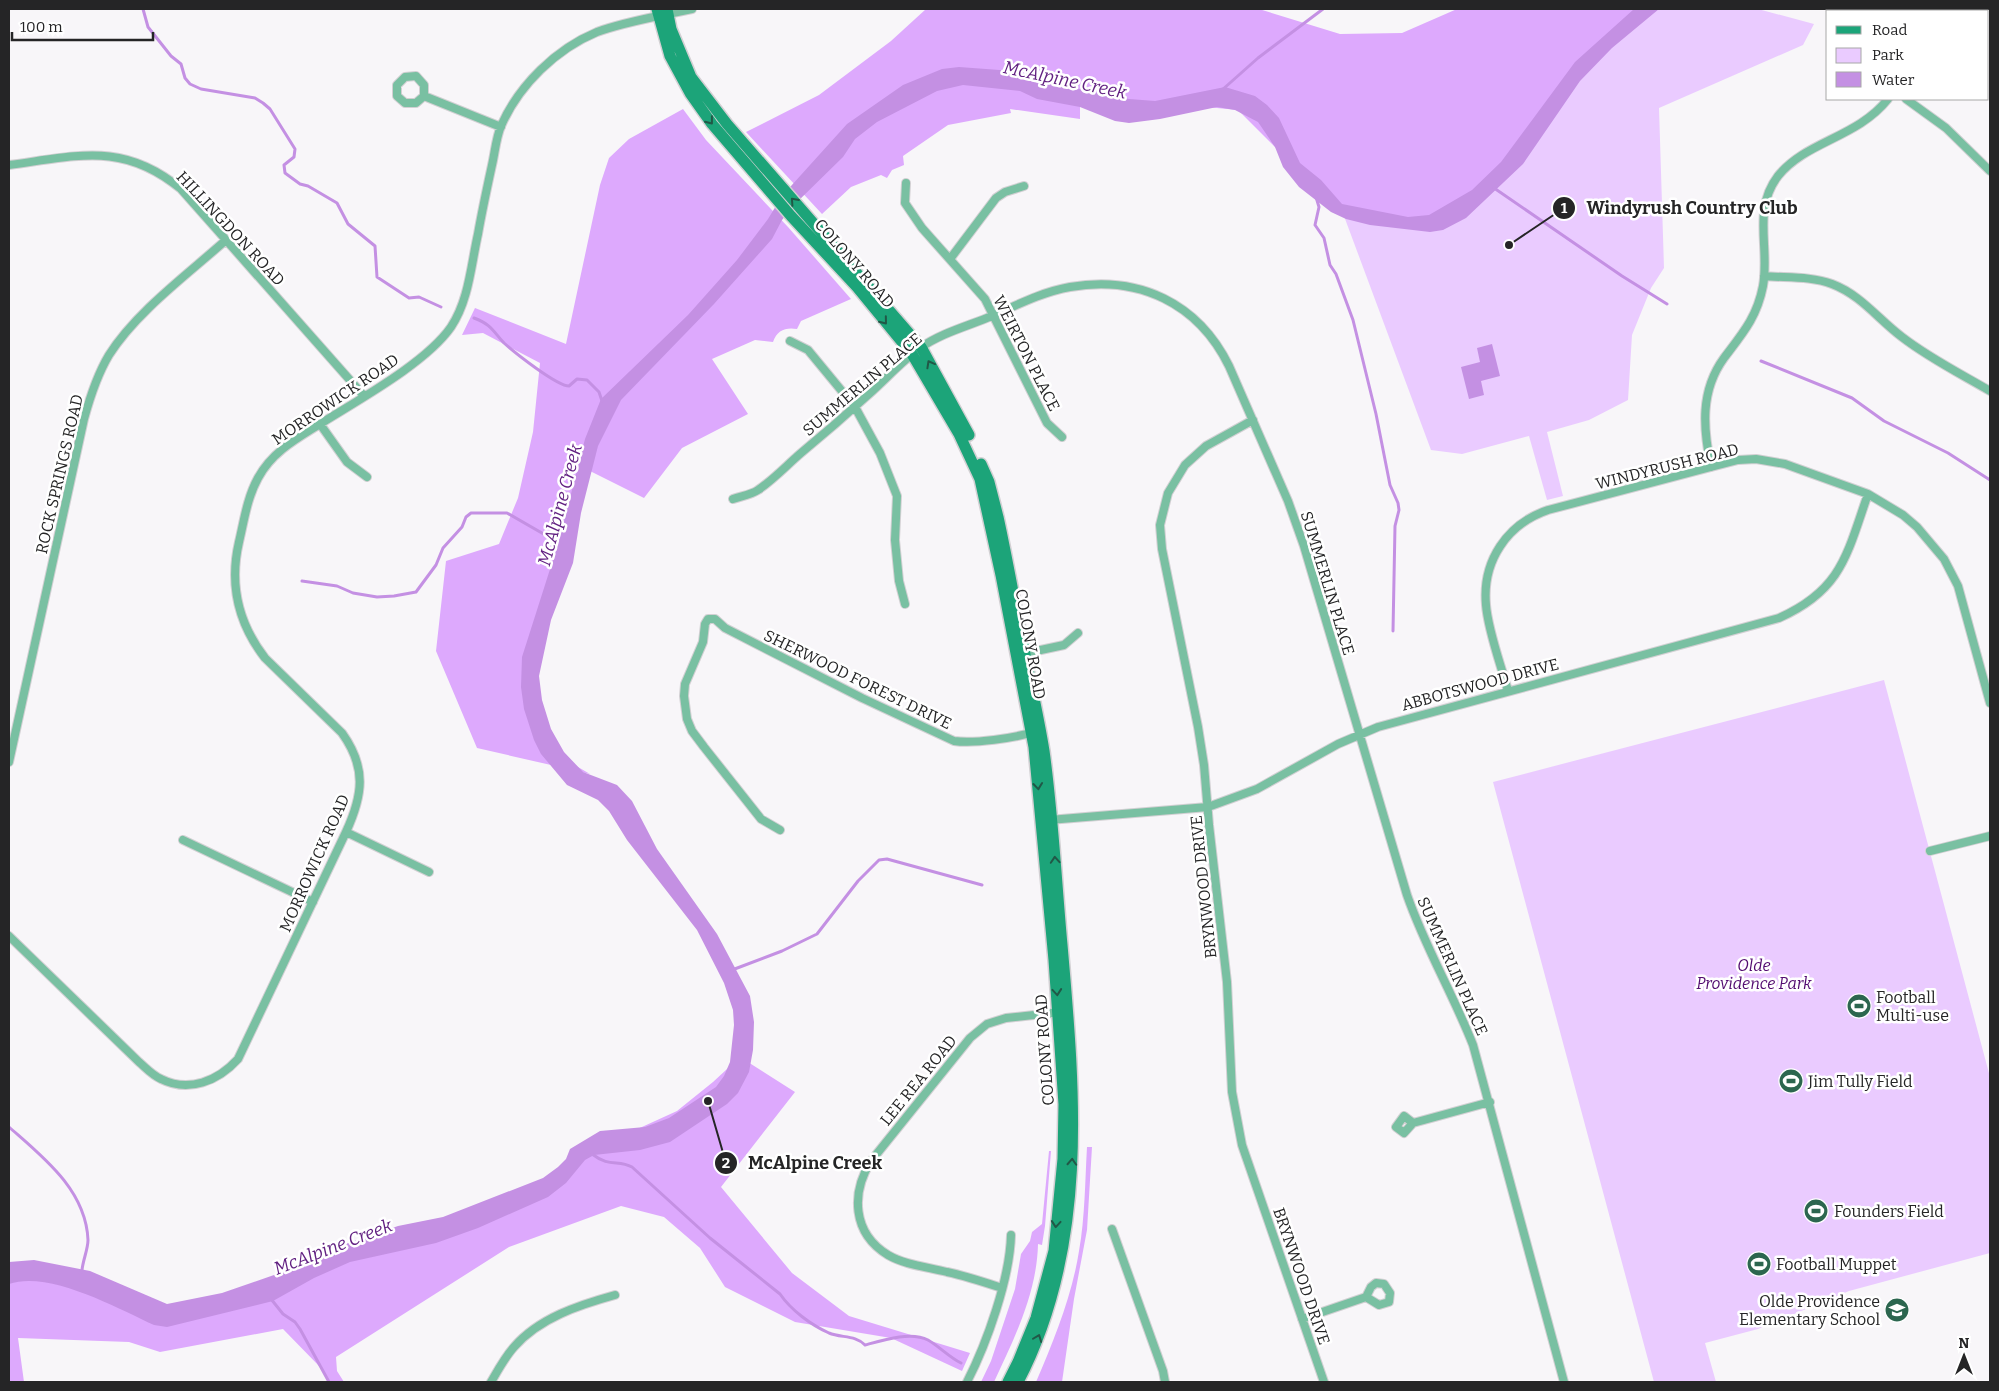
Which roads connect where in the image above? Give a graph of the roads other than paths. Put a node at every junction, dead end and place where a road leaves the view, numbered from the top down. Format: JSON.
{"nodes":[{"id":1,"x":692,"y":9,"type":"edge"},
{"id":2,"x":663,"y":12,"type":"edge"},
{"id":3,"x":424,"y":96,"type":"dead end"},
{"id":4,"x":1887,"y":100,"type":"edge"},
{"id":5,"x":1907,"y":100,"type":"edge"},
{"id":6,"x":501,"y":127,"type":"junction"},
{"id":7,"x":9,"y":165,"type":"edge"},
{"id":8,"x":1990,"y":171,"type":"edge"},
{"id":9,"x":906,"y":183,"type":"dead end"},
{"id":10,"x":1024,"y":186,"type":"dead end"},
{"id":11,"x":226,"y":240,"type":"junction"},
{"id":12,"x":950,"y":259,"type":"junction"},
{"id":13,"x":1764,"y":276,"type":"junction"},
{"id":14,"x":992,"y":316,"type":"junction"},
{"id":15,"x":790,"y":341,"type":"dead end"},
{"id":16,"x":917,"y":351,"type":"junction"},
{"id":17,"x":1990,"y":391,"type":"edge"},
{"id":18,"x":364,"y":396,"type":"junction"},
{"id":19,"x":855,"y":407,"type":"junction"},
{"id":20,"x":1253,"y":420,"type":"junction"},
{"id":21,"x":320,"y":424,"type":"junction"},
{"id":22,"x":1062,"y":437,"type":"dead end"},
{"id":23,"x":1710,"y":467,"type":"junction"},
{"id":24,"x":367,"y":477,"type":"dead end"},
{"id":25,"x":1868,"y":494,"type":"junction"},
{"id":26,"x":733,"y":499,"type":"dead end"},
{"id":27,"x":905,"y":604,"type":"dead end"},
{"id":28,"x":1078,"y":633,"type":"dead end"},
{"id":29,"x":1020,"y":654,"type":"junction"},
{"id":30,"x":1508,"y":691,"type":"junction"},
{"id":31,"x":1990,"y":703,"type":"edge"},
{"id":32,"x":1035,"y":731,"type":"junction"},
{"id":33,"x":1360,"y":734,"type":"junction"},
{"id":34,"x":9,"y":762,"type":"edge"},
{"id":35,"x":1208,"y":807,"type":"junction"},
{"id":36,"x":1047,"y":820,"type":"junction"},
{"id":37,"x":780,"y":830,"type":"dead end"},
{"id":38,"x":346,"y":832,"type":"junction"},
{"id":39,"x":1990,"y":836,"type":"edge"},
{"id":40,"x":183,"y":840,"type":"dead end"},
{"id":41,"x":1930,"y":852,"type":"dead end"},
{"id":42,"x":429,"y":872,"type":"dead end"},
{"id":43,"x":313,"y":902,"type":"junction"},
{"id":44,"x":9,"y":936,"type":"edge"},
{"id":45,"x":1063,"y":1012,"type":"junction"},
{"id":46,"x":1490,"y":1102,"type":"junction"},
{"id":47,"x":1412,"y":1123,"type":"dead end"},
{"id":48,"x":1064,"y":1197,"type":"junction"},
{"id":49,"x":1112,"y":1229,"type":"dead end"},
{"id":50,"x":1011,"y":1235,"type":"dead end"},
{"id":51,"x":1002,"y":1288,"type":"junction"},
{"id":52,"x":615,"y":1294,"type":"dead end"},
{"id":53,"x":1366,"y":1297,"type":"dead end"},
{"id":54,"x":1302,"y":1319,"type":"junction"},
{"id":55,"x":491,"y":1382,"type":"edge"},
{"id":56,"x":967,"y":1382,"type":"edge"},
{"id":57,"x":1008,"y":1382,"type":"edge"},
{"id":58,"x":1018,"y":1382,"type":"edge"},
{"id":59,"x":1165,"y":1382,"type":"edge"},
{"id":60,"x":1324,"y":1382,"type":"edge"},
{"id":61,"x":1564,"y":1382,"type":"edge"}],
"edges":[{"from":1,"to":2,"type":"street","name":"MORROWICK ROAD"},
{"from":2,"to":6,"type":"street","name":"MORROWICK ROAD"},
{"from":2,"to":16,"type":"main road","name":"COLONY ROAD"},
{"from":3,"to":6,"type":"street"},
{"from":4,"to":13,"type":"street"},
{"from":5,"to":8,"type":"street"},
{"from":6,"to":18,"type":"street","name":"MORROWICK ROAD"},
{"from":7,"to":11,"type":"street","name":"HILLINGDON ROAD"},
{"from":9,"to":12,"type":"street","name":"WEIRTON PLACE"},
{"from":10,"to":12,"type":"street"},
{"from":11,"to":18,"type":"street","name":"HILLINGDON ROAD"},
{"from":11,"to":34,"type":"street","name":"ROCK SPRINGS ROAD"},
{"from":12,"to":14,"type":"street","name":"WEIRTON PLACE"},
{"from":13,"to":17,"type":"street"},
{"from":13,"to":23,"type":"street"},
{"from":14,"to":16,"type":"street","name":"SUMMERLIN PLACE"},
{"from":14,"to":20,"type":"street","name":"SUMMERLIN PLACE"},
{"from":14,"to":22,"type":"street","name":"WEIRTON PLACE"},
{"from":15,"to":19,"type":"street"},
{"from":16,"to":19,"type":"street","name":"SUMMERLIN PLACE"},
{"from":16,"to":29,"type":"main road","name":"COLONY ROAD"},
{"from":18,"to":21,"type":"street","name":"MORROWICK ROAD"},
{"from":19,"to":26,"type":"street","name":"SUMMERLIN PLACE"},
{"from":19,"to":27,"type":"street"},
{"from":20,"to":33,"type":"street","name":"SUMMERLIN PLACE"},
{"from":20,"to":35,"type":"street","name":"BRYNWOOD DRIVE"},
{"from":21,"to":24,"type":"street"},
{"from":21,"to":38,"type":"street","name":"MORROWICK ROAD"},
{"from":23,"to":25,"type":"street","name":"WINDYRUSH ROAD"},
{"from":23,"to":30,"type":"street","name":"WINDYRUSH ROAD"},
{"from":25,"to":30,"type":"street","name":"ABBOTSWOOD DRIVE"},
{"from":25,"to":31,"type":"street","name":"WINDYRUSH ROAD"},
{"from":28,"to":29,"type":"street"},
{"from":29,"to":32,"type":"main road","name":"COLONY ROAD"},
{"from":30,"to":33,"type":"street","name":"ABBOTSWOOD DRIVE"},
{"from":32,"to":36,"type":"main road","name":"COLONY ROAD"},
{"from":32,"to":37,"type":"street","name":"SHERWOOD FOREST DRIVE"},
{"from":33,"to":35,"type":"street","name":"ABBOTSWOOD DRIVE"},
{"from":33,"to":46,"type":"street","name":"SUMMERLIN PLACE"},
{"from":35,"to":36,"type":"street","name":"ABBOTSWOOD DRIVE"},
{"from":35,"to":54,"type":"street","name":"BRYNWOOD DRIVE"},
{"from":36,"to":45,"type":"main road","name":"COLONY ROAD"},
{"from":38,"to":42,"type":"street"},
{"from":38,"to":43,"type":"street","name":"MORROWICK ROAD"},
{"from":39,"to":41,"type":"street"},
{"from":40,"to":43,"type":"street"},
{"from":43,"to":44,"type":"street","name":"MORROWICK ROAD"},
{"from":45,"to":48,"type":"main road","name":"COLONY ROAD"},
{"from":45,"to":51,"type":"street","name":"LEE REA ROAD"},
{"from":46,"to":47,"type":"street"},
{"from":46,"to":61,"type":"street","name":"SUMMERLIN PLACE"},
{"from":48,"to":57,"type":"main road","name":"COLONY ROAD","one_way":true},
{"from":58,"to":48,"type":"main road","name":"COLONY ROAD","one_way":true},
{"from":49,"to":59,"type":"street"},
{"from":50,"to":51,"type":"street"},
{"from":51,"to":56,"type":"street"},
{"from":52,"to":55,"type":"street"},
{"from":53,"to":54,"type":"street"},
{"from":54,"to":60,"type":"street","name":"BRYNWOOD DRIVE"}]}
